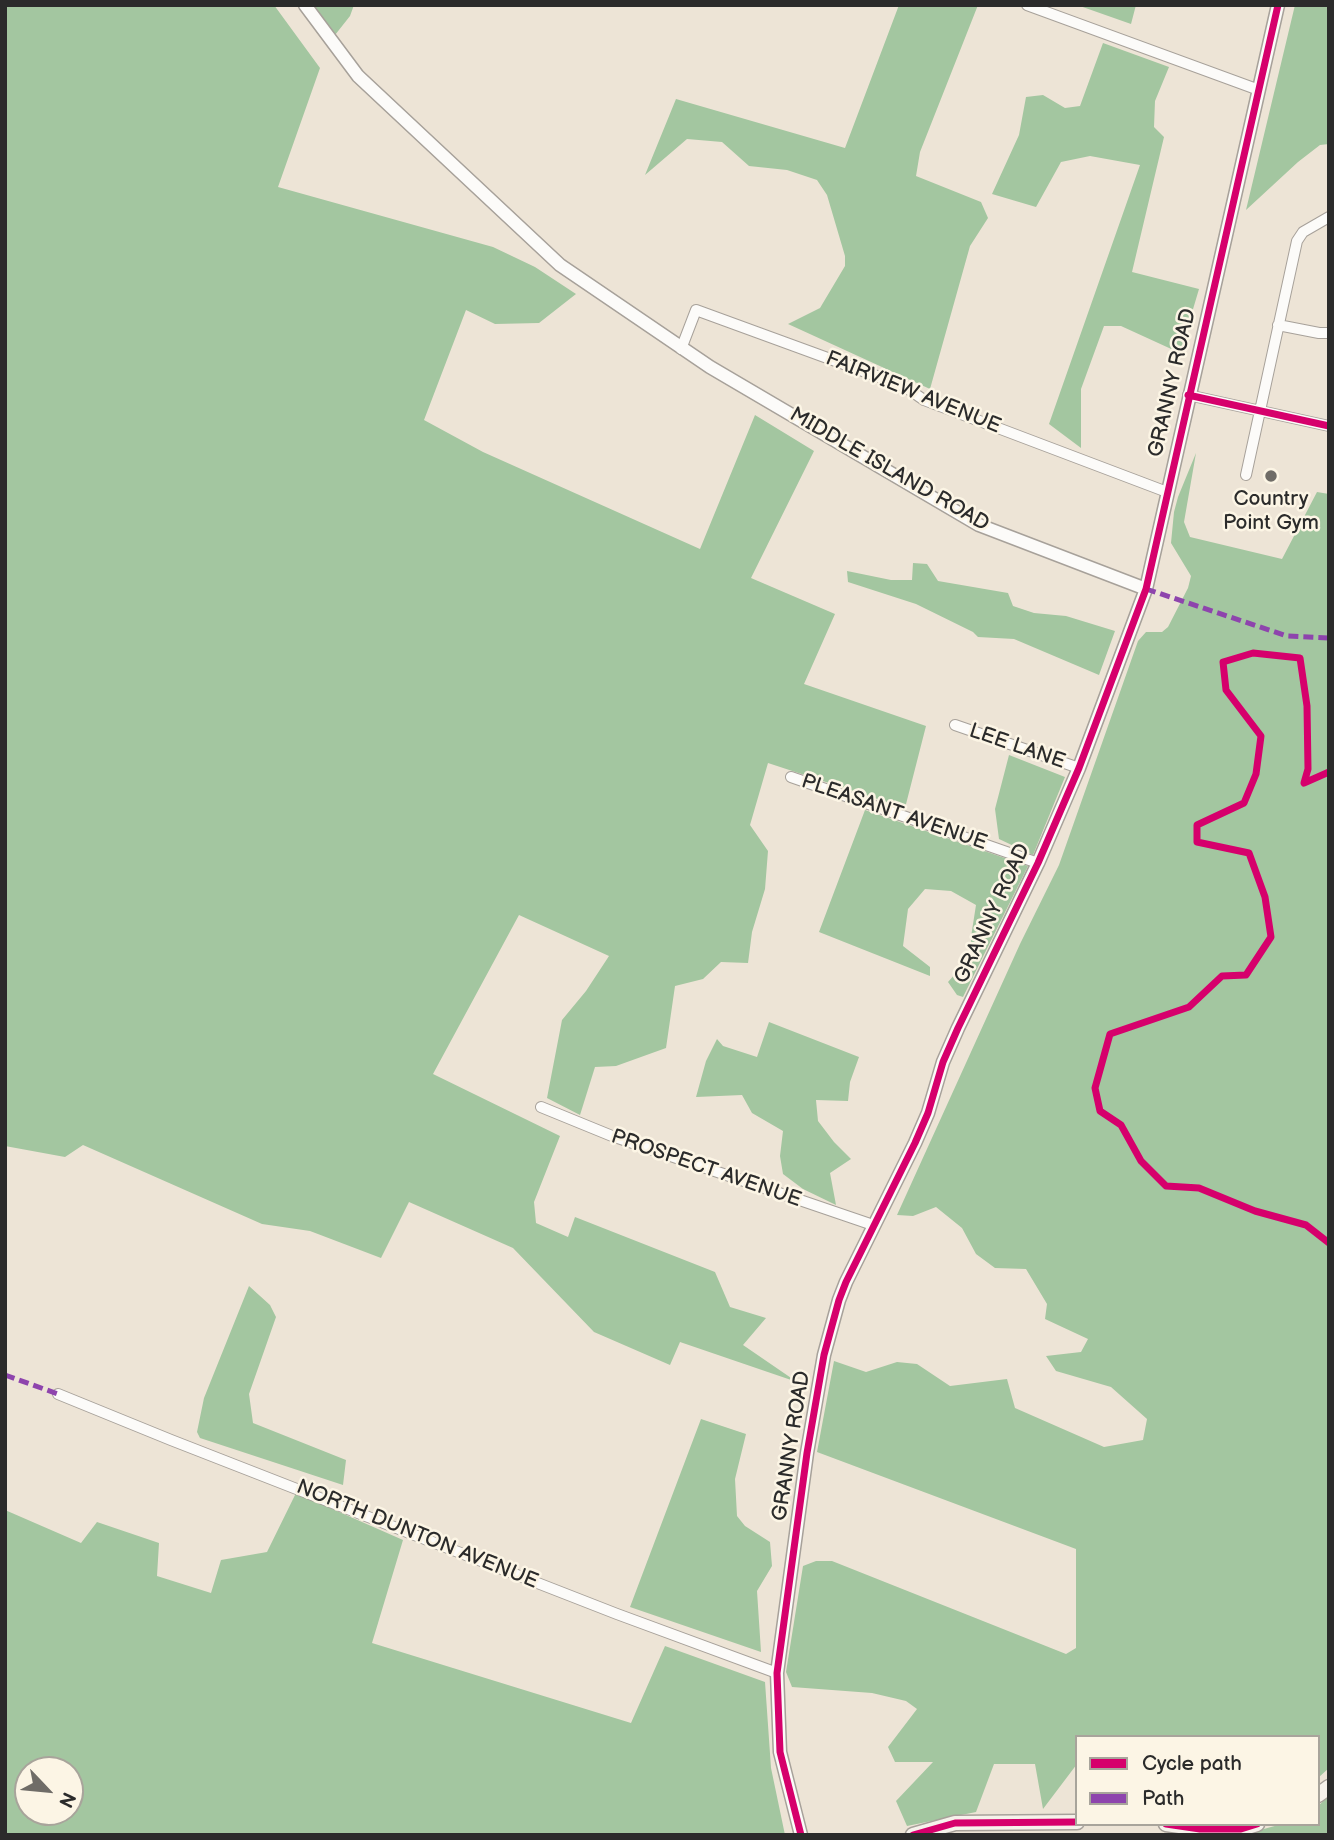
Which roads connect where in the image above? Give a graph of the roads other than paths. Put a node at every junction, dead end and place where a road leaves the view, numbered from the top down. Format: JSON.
{"nodes":[{"id":1,"x":305,"y":5,"type":"edge"},
{"id":2,"x":1278,"y":5,"type":"edge"},
{"id":3,"x":1034,"y":6,"type":"edge"},
{"id":4,"x":1259,"y":90,"type":"junction"},
{"id":5,"x":1329,"y":217,"type":"edge"},
{"id":6,"x":1278,"y":325,"type":"junction"},
{"id":7,"x":1329,"y":332,"type":"edge"},
{"id":8,"x":681,"y":349,"type":"junction"},
{"id":9,"x":1188,"y":395,"type":"junction"},
{"id":10,"x":1261,"y":411,"type":"junction"},
{"id":11,"x":1329,"y":426,"type":"edge"},
{"id":12,"x":1246,"y":475,"type":"dead end"},
{"id":13,"x":1167,"y":492,"type":"junction"},
{"id":14,"x":1146,"y":589,"type":"junction"},
{"id":15,"x":956,"y":725,"type":"dead end"},
{"id":16,"x":1079,"y":768,"type":"junction"},
{"id":17,"x":791,"y":777,"type":"dead end"},
{"id":18,"x":1038,"y":863,"type":"junction"},
{"id":19,"x":541,"y":1107,"type":"dead end"},
{"id":20,"x":873,"y":1225,"type":"junction"},
{"id":21,"x":58,"y":1394,"type":"dead end"},
{"id":22,"x":777,"y":1673,"type":"junction"},
{"id":23,"x":1075,"y":1822,"type":"edge"},
{"id":24,"x":1179,"y":1826,"type":"edge"},
{"id":25,"x":1251,"y":1826,"type":"edge"},
{"id":26,"x":802,"y":1835,"type":"edge"},
{"id":27,"x":913,"y":1835,"type":"edge"}],
"edges":[{"from":1,"to":8,"type":"street","name":"MIDDLE ISLAND ROAD"},
{"from":2,"to":4,"type":"street","name":"GRANNY ROAD"},
{"from":3,"to":4,"type":"street"},
{"from":4,"to":9,"type":"street","name":"GRANNY ROAD"},
{"from":5,"to":6,"type":"street"},
{"from":6,"to":7,"type":"street"},
{"from":6,"to":10,"type":"street"},
{"from":8,"to":13,"type":"street","name":"FAIRVIEW AVENUE"},
{"from":8,"to":14,"type":"street","name":"MIDDLE ISLAND ROAD"},
{"from":9,"to":10,"type":"street"},
{"from":9,"to":13,"type":"street","name":"GRANNY ROAD"},
{"from":10,"to":11,"type":"street"},
{"from":10,"to":12,"type":"street"},
{"from":13,"to":14,"type":"street","name":"GRANNY ROAD"},
{"from":14,"to":16,"type":"street","name":"GRANNY ROAD"},
{"from":15,"to":16,"type":"street","name":"LEE LANE"},
{"from":16,"to":18,"type":"street","name":"GRANNY ROAD"},
{"from":17,"to":18,"type":"street","name":"PLEASANT AVENUE"},
{"from":18,"to":20,"type":"street","name":"GRANNY ROAD"},
{"from":19,"to":20,"type":"street","name":"PROSPECT AVENUE"},
{"from":20,"to":22,"type":"street","name":"GRANNY ROAD"},
{"from":21,"to":22,"type":"street","name":"NORTH DUNTON AVENUE"},
{"from":22,"to":26,"type":"street","name":"GRANNY ROAD"},
{"from":23,"to":27,"type":"main road"},
{"from":24,"to":25,"type":"main road"}]}
